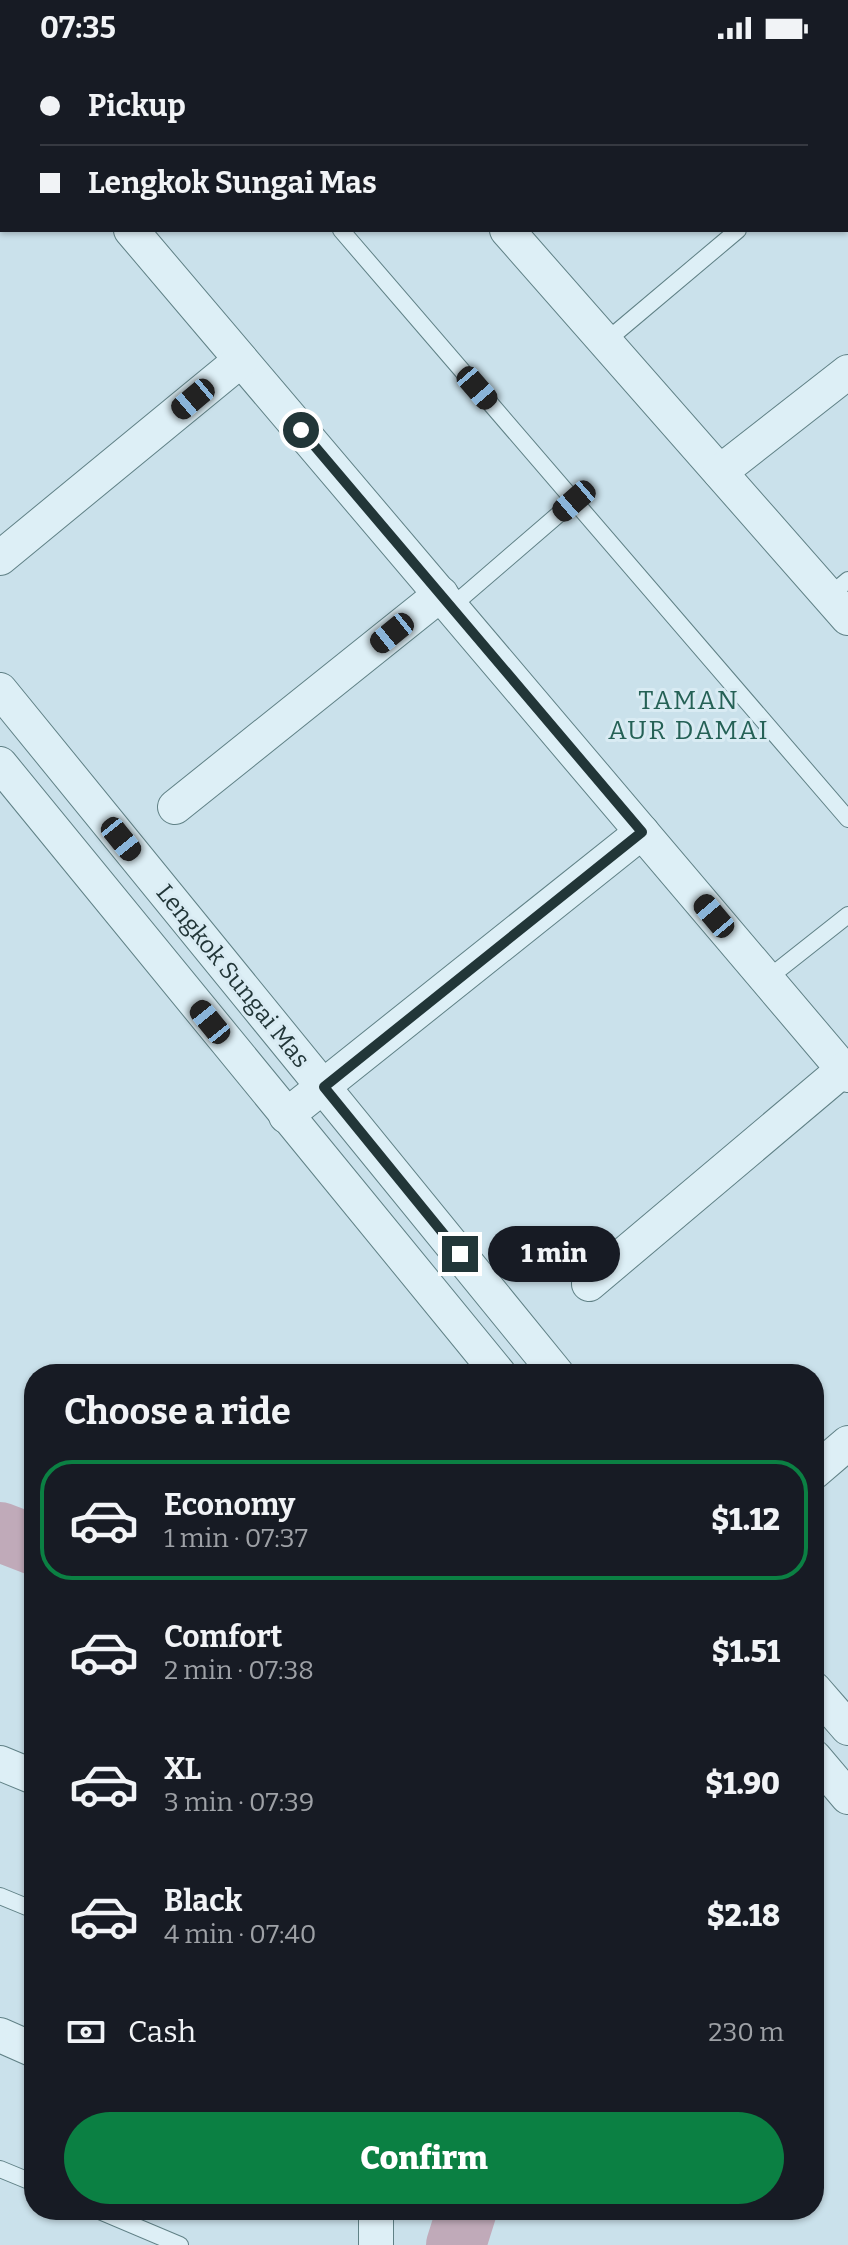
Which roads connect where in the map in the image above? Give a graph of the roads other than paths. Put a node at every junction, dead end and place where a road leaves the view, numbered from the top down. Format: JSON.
{"nodes":[{"id":1,"x":133,"y":232,"type":"edge"},
{"id":2,"x":343,"y":232,"type":"edge"},
{"id":3,"x":509,"y":232,"type":"edge"},
{"id":4,"x":736,"y":232,"type":"edge"},
{"id":5,"x":605,"y":342,"type":"junction"},
{"id":6,"x":241,"y":360,"type":"junction"},
{"id":7,"x":848,"y":372,"type":"edge"},
{"id":8,"x":720,"y":472,"type":"junction"},
{"id":9,"x":574,"y":501,"type":"junction"},
{"id":10,"x":0,"y":558,"type":"edge"},
{"id":11,"x":842,"y":598,"type":"edge"},
{"id":12,"x":446,"y":600,"type":"junction"},
{"id":13,"x":0,"y":690,"type":"edge"},
{"id":14,"x":0,"y":764,"type":"edge"},
{"id":15,"x":175,"y":807,"type":"dead end"},
{"id":16,"x":848,"y":819,"type":"edge"},
{"id":17,"x":642,"y":832,"type":"junction"},
{"id":18,"x":848,"y":915,"type":"edge"},
{"id":19,"x":767,"y":979,"type":"junction"},
{"id":20,"x":846,"y":1072,"type":"edge"},
{"id":21,"x":324,"y":1087,"type":"junction"},
{"id":22,"x":286,"y":1116,"type":"junction"},
{"id":23,"x":589,"y":1284,"type":"dead end"},
{"id":24,"x":491,"y":1364,"type":"edge"},
{"id":25,"x":549,"y":1364,"type":"edge"},
{"id":26,"x":848,"y":1443,"type":"edge"},
{"id":27,"x":824,"y":1463,"type":"edge"},
{"id":28,"x":824,"y":1700,"type":"edge"},
{"id":29,"x":848,"y":1728,"type":"edge"},
{"id":30,"x":0,"y":1763,"type":"edge"},
{"id":31,"x":824,"y":1769,"type":"edge"},
{"id":32,"x":24,"y":1773,"type":"edge"},
{"id":33,"x":848,"y":1797,"type":"edge"},
{"id":34,"x":0,"y":1896,"type":"edge"},
{"id":35,"x":24,"y":1906,"type":"edge"},
{"id":36,"x":0,"y":2035,"type":"edge"},
{"id":37,"x":24,"y":2046,"type":"edge"},
{"id":38,"x":0,"y":2169,"type":"edge"},
{"id":39,"x":24,"y":2179,"type":"edge"},
{"id":40,"x":121,"y":2220,"type":"edge"},
{"id":41,"x":376,"y":2220,"type":"edge"},
{"id":42,"x":180,"y":2245,"type":"edge"},
{"id":43,"x":376,"y":2245,"type":"edge"}],
"edges":[{"from":1,"to":6,"type":"street"},
{"from":2,"to":9,"type":"lane"},
{"from":3,"to":5,"type":"street"},
{"from":4,"to":5,"type":"lane"},
{"from":5,"to":8,"type":"street"},
{"from":6,"to":10,"type":"street"},
{"from":6,"to":12,"type":"street"},
{"from":7,"to":8,"type":"street"},
{"from":8,"to":11,"type":"street"},
{"from":9,"to":12,"type":"lane"},
{"from":9,"to":16,"type":"lane"},
{"from":12,"to":15,"type":"street"},
{"from":12,"to":17,"type":"street"},
{"from":13,"to":21,"type":"street","name":"Lengkok Sungai Mas"},
{"from":14,"to":22,"type":"street","name":"Lengkok Sungai Mas"},
{"from":17,"to":19,"type":"street"},
{"from":17,"to":21,"type":"street"},
{"from":18,"to":19,"type":"lane"},
{"from":19,"to":20,"type":"street"},
{"from":20,"to":23,"type":"street"},
{"from":21,"to":22,"type":"street"},
{"from":21,"to":25,"type":"street","name":"Lengkok Sungai Mas"},
{"from":22,"to":24,"type":"street","name":"Lengkok Sungai Mas"},
{"from":26,"to":27,"type":"street"},
{"from":28,"to":29,"type":"street"},
{"from":30,"to":32,"type":"street"},
{"from":31,"to":33,"type":"street"},
{"from":34,"to":35,"type":"lane"},
{"from":36,"to":37,"type":"street"},
{"from":38,"to":39,"type":"lane"},
{"from":40,"to":42,"type":"lane"},
{"from":41,"to":43,"type":"street"}]}
